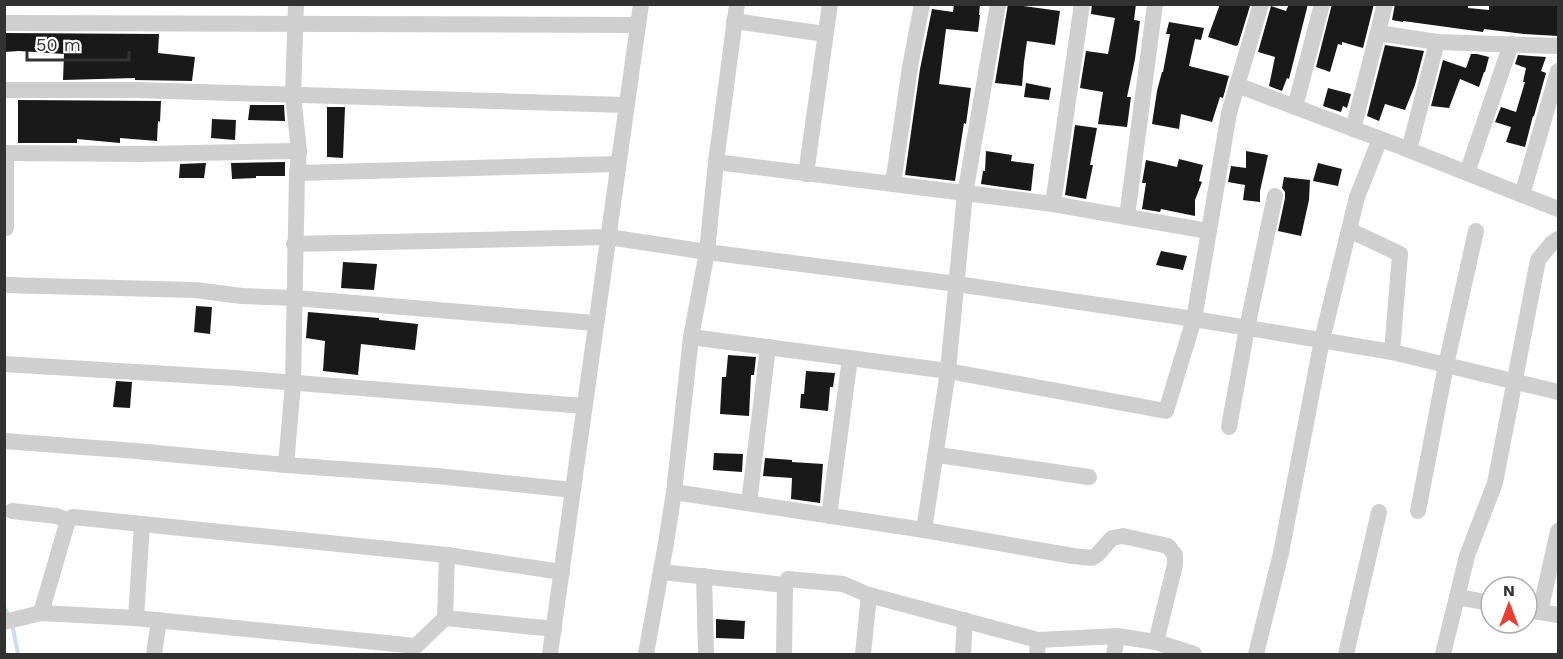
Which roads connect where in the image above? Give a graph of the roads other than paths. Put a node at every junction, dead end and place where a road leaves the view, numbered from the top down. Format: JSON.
{"nodes":[{"id":1,"x":296,"y":4,"type":"edge"},
{"id":2,"x":640,"y":4,"type":"edge"},
{"id":3,"x":830,"y":4,"type":"edge"},
{"id":4,"x":922,"y":4,"type":"edge"},
{"id":5,"x":998,"y":4,"type":"edge"},
{"id":6,"x":1082,"y":4,"type":"edge"},
{"id":7,"x":1155,"y":4,"type":"edge"},
{"id":8,"x":1261,"y":4,"type":"edge"},
{"id":9,"x":1322,"y":4,"type":"edge"},
{"id":10,"x":1385,"y":4,"type":"edge"},
{"id":11,"x":736,"y":13,"type":"edge"},
{"id":12,"x":4,"y":23,"type":"edge"},
{"id":13,"x":295,"y":23,"type":"junction"},
{"id":14,"x":638,"y":25,"type":"junction"},
{"id":15,"x":1378,"y":33,"type":"junction"},
{"id":16,"x":825,"y":34,"type":"junction"},
{"id":17,"x":1437,"y":42,"type":"junction"},
{"id":18,"x":1511,"y":44,"type":"junction"},
{"id":19,"x":1558,"y":46,"type":"edge"},
{"id":20,"x":1558,"y":71,"type":"edge"},
{"id":21,"x":1237,"y":85,"type":"junction"},
{"id":22,"x":4,"y":90,"type":"edge"},
{"id":23,"x":293,"y":94,"type":"junction"},
{"id":24,"x":626,"y":105,"type":"junction"},
{"id":25,"x":1295,"y":107,"type":"junction"},
{"id":26,"x":1353,"y":129,"type":"junction"},
{"id":27,"x":1380,"y":139,"type":"junction"},
{"id":28,"x":1409,"y":150,"type":"junction"},
{"id":29,"x":299,"y":151,"type":"junction"},
{"id":30,"x":5,"y":153,"type":"edge"},
{"id":31,"x":716,"y":162,"type":"junction"},
{"id":32,"x":618,"y":164,"type":"junction"},
{"id":33,"x":297,"y":173,"type":"junction"},
{"id":34,"x":806,"y":174,"type":"junction"},
{"id":35,"x":1467,"y":174,"type":"junction"},
{"id":36,"x":893,"y":184,"type":"junction"},
{"id":37,"x":965,"y":194,"type":"junction"},
{"id":38,"x":1522,"y":195,"type":"junction"},
{"id":39,"x":1275,"y":196,"type":"dead end"},
{"id":40,"x":1053,"y":204,"type":"junction"},
{"id":41,"x":1558,"y":209,"type":"edge"},
{"id":42,"x":1127,"y":217,"type":"junction"},
{"id":43,"x":6,"y":228,"type":"dead end"},
{"id":44,"x":1349,"y":230,"type":"junction"},
{"id":45,"x":1209,"y":231,"type":"junction"},
{"id":46,"x":1476,"y":231,"type":"dead end"},
{"id":47,"x":608,"y":237,"type":"junction"},
{"id":48,"x":1558,"y":239,"type":"edge"},
{"id":49,"x":294,"y":244,"type":"junction"},
{"id":50,"x":707,"y":252,"type":"junction"},
{"id":51,"x":957,"y":284,"type":"junction"},
{"id":52,"x":4,"y":285,"type":"edge"},
{"id":53,"x":295,"y":298,"type":"junction"},
{"id":54,"x":1194,"y":319,"type":"junction"},
{"id":55,"x":595,"y":323,"type":"junction"},
{"id":56,"x":1247,"y":328,"type":"junction"},
{"id":57,"x":691,"y":337,"type":"junction"},
{"id":58,"x":1322,"y":340,"type":"junction"},
{"id":59,"x":768,"y":347,"type":"junction"},
{"id":60,"x":1392,"y":352,"type":"junction"},
{"id":61,"x":850,"y":358,"type":"junction"},
{"id":62,"x":4,"y":364,"type":"edge"},
{"id":63,"x":1446,"y":365,"type":"junction"},
{"id":64,"x":948,"y":371,"type":"junction"},
{"id":65,"x":1515,"y":381,"type":"junction"},
{"id":66,"x":293,"y":384,"type":"junction"},
{"id":67,"x":1558,"y":392,"type":"edge"},
{"id":68,"x":584,"y":406,"type":"junction"},
{"id":69,"x":1229,"y":427,"type":"dead end"},
{"id":70,"x":4,"y":441,"type":"edge"},
{"id":71,"x":935,"y":458,"type":"junction"},
{"id":72,"x":286,"y":465,"type":"junction"},
{"id":73,"x":1089,"y":477,"type":"dead end"},
{"id":74,"x":573,"y":490,"type":"junction"},
{"id":75,"x":674,"y":492,"type":"junction"},
{"id":76,"x":750,"y":503,"type":"junction"},
{"id":77,"x":12,"y":512,"type":"dead end"},
{"id":78,"x":1379,"y":512,"type":"dead end"},
{"id":79,"x":1418,"y":512,"type":"dead end"},
{"id":80,"x":830,"y":516,"type":"junction"},
{"id":81,"x":68,"y":520,"type":"junction"},
{"id":82,"x":142,"y":524,"type":"junction"},
{"id":83,"x":924,"y":530,"type":"junction"},
{"id":84,"x":1558,"y":531,"type":"edge"},
{"id":85,"x":447,"y":555,"type":"junction"},
{"id":86,"x":562,"y":572,"type":"junction"},
{"id":87,"x":661,"y":572,"type":"junction"},
{"id":88,"x":704,"y":576,"type":"junction"},
{"id":89,"x":788,"y":579,"type":"dead end"},
{"id":90,"x":1539,"y":594,"type":"edge"},
{"id":91,"x":869,"y":595,"type":"junction"},
{"id":92,"x":1457,"y":597,"type":"junction"},
{"id":93,"x":1479,"y":601,"type":"edge"},
{"id":94,"x":1539,"y":612,"type":"edge"},
{"id":95,"x":41,"y":613,"type":"junction"},
{"id":96,"x":1558,"y":615,"type":"edge"},
{"id":97,"x":136,"y":618,"type":"junction"},
{"id":98,"x":445,"y":618,"type":"junction"},
{"id":99,"x":159,"y":620,"type":"junction"},
{"id":100,"x":965,"y":620,"type":"junction"},
{"id":101,"x":4,"y":622,"type":"edge"},
{"id":102,"x":554,"y":629,"type":"junction"},
{"id":103,"x":1117,"y":636,"type":"junction"},
{"id":104,"x":1156,"y":642,"type":"junction"},
{"id":105,"x":1038,"y":647,"type":"edge"},
{"id":106,"x":416,"y":650,"type":"edge"},
{"id":107,"x":154,"y":654,"type":"edge"},
{"id":108,"x":550,"y":654,"type":"edge"},
{"id":109,"x":646,"y":654,"type":"edge"},
{"id":110,"x":706,"y":654,"type":"edge"},
{"id":111,"x":784,"y":654,"type":"edge"},
{"id":112,"x":863,"y":654,"type":"edge"},
{"id":113,"x":963,"y":654,"type":"edge"},
{"id":114,"x":1114,"y":654,"type":"edge"},
{"id":115,"x":1194,"y":654,"type":"edge"},
{"id":116,"x":1257,"y":654,"type":"edge"},
{"id":117,"x":1346,"y":654,"type":"edge"},
{"id":118,"x":1443,"y":654,"type":"edge"}],
"edges":[{"from":1,"to":13,"type":"street"},
{"from":2,"to":14,"type":"street"},
{"from":3,"to":16,"type":"street"},
{"from":4,"to":36,"type":"street"},
{"from":5,"to":37,"type":"street"},
{"from":6,"to":40,"type":"street"},
{"from":7,"to":42,"type":"street"},
{"from":8,"to":21,"type":"street"},
{"from":9,"to":25,"type":"street"},
{"from":10,"to":15,"type":"street"},
{"from":11,"to":16,"type":"street"},
{"from":11,"to":31,"type":"street"},
{"from":12,"to":13,"type":"street"},
{"from":13,"to":14,"type":"street"},
{"from":13,"to":23,"type":"street"},
{"from":14,"to":24,"type":"street"},
{"from":15,"to":17,"type":"street"},
{"from":15,"to":26,"type":"street"},
{"from":16,"to":34,"type":"street"},
{"from":17,"to":18,"type":"street"},
{"from":17,"to":28,"type":"street"},
{"from":18,"to":19,"type":"street"},
{"from":18,"to":35,"type":"street"},
{"from":20,"to":38,"type":"street"},
{"from":21,"to":25,"type":"street"},
{"from":21,"to":45,"type":"street"},
{"from":22,"to":23,"type":"street"},
{"from":23,"to":24,"type":"street"},
{"from":23,"to":29,"type":"street"},
{"from":24,"to":32,"type":"street"},
{"from":25,"to":26,"type":"street"},
{"from":26,"to":27,"type":"street"},
{"from":27,"to":28,"type":"street"},
{"from":27,"to":44,"type":"street"},
{"from":28,"to":35,"type":"street"},
{"from":29,"to":30,"type":"street"},
{"from":29,"to":33,"type":"street"},
{"from":30,"to":43,"type":"street"},
{"from":31,"to":34,"type":"street"},
{"from":31,"to":50,"type":"street"},
{"from":32,"to":33,"type":"street"},
{"from":32,"to":47,"type":"street"},
{"from":33,"to":49,"type":"street"},
{"from":34,"to":36,"type":"street"},
{"from":35,"to":38,"type":"street"},
{"from":36,"to":37,"type":"street"},
{"from":37,"to":40,"type":"street"},
{"from":37,"to":51,"type":"street"},
{"from":38,"to":41,"type":"street"},
{"from":39,"to":56,"type":"street"},
{"from":40,"to":42,"type":"street"},
{"from":42,"to":45,"type":"street"},
{"from":44,"to":58,"type":"street"},
{"from":44,"to":60,"type":"street"},
{"from":45,"to":54,"type":"street"},
{"from":46,"to":63,"type":"street"},
{"from":47,"to":49,"type":"street"},
{"from":47,"to":50,"type":"street"},
{"from":47,"to":55,"type":"street"},
{"from":48,"to":65,"type":"street"},
{"from":49,"to":53,"type":"street"},
{"from":50,"to":51,"type":"street"},
{"from":50,"to":57,"type":"street"},
{"from":51,"to":54,"type":"street"},
{"from":51,"to":64,"type":"street"},
{"from":52,"to":53,"type":"street"},
{"from":53,"to":55,"type":"street"},
{"from":53,"to":66,"type":"street"},
{"from":54,"to":56,"type":"street"},
{"from":54,"to":64,"type":"street"},
{"from":55,"to":68,"type":"street"},
{"from":56,"to":58,"type":"street"},
{"from":56,"to":69,"type":"street"},
{"from":57,"to":59,"type":"street"},
{"from":57,"to":75,"type":"street"},
{"from":58,"to":60,"type":"street"},
{"from":58,"to":116,"type":"street"},
{"from":59,"to":61,"type":"street"},
{"from":59,"to":76,"type":"street"},
{"from":60,"to":63,"type":"street"},
{"from":61,"to":64,"type":"street"},
{"from":61,"to":80,"type":"street"},
{"from":62,"to":66,"type":"street"},
{"from":63,"to":65,"type":"street"},
{"from":63,"to":79,"type":"street"},
{"from":64,"to":71,"type":"street"},
{"from":65,"to":67,"type":"street"},
{"from":65,"to":92,"type":"street"},
{"from":66,"to":68,"type":"street"},
{"from":66,"to":72,"type":"street"},
{"from":68,"to":74,"type":"street"},
{"from":70,"to":72,"type":"street"},
{"from":71,"to":73,"type":"street"},
{"from":71,"to":83,"type":"street"},
{"from":72,"to":74,"type":"street"},
{"from":74,"to":86,"type":"street"},
{"from":75,"to":76,"type":"street"},
{"from":75,"to":87,"type":"street"},
{"from":76,"to":80,"type":"street"},
{"from":77,"to":81,"type":"street"},
{"from":78,"to":117,"type":"street"},
{"from":80,"to":83,"type":"street"},
{"from":81,"to":82,"type":"street"},
{"from":81,"to":95,"type":"street"},
{"from":82,"to":85,"type":"street"},
{"from":82,"to":97,"type":"street"},
{"from":83,"to":104,"type":"street"},
{"from":84,"to":90,"type":"street"},
{"from":85,"to":86,"type":"street"},
{"from":85,"to":98,"type":"street"},
{"from":86,"to":102,"type":"street"},
{"from":87,"to":88,"type":"street"},
{"from":87,"to":109,"type":"street"},
{"from":88,"to":110,"type":"street"},
{"from":88,"to":111,"type":"street"},
{"from":89,"to":91,"type":"street"},
{"from":91,"to":100,"type":"street"},
{"from":91,"to":112,"type":"street"},
{"from":92,"to":93,"type":"street"},
{"from":92,"to":118,"type":"street"},
{"from":94,"to":96,"type":"street"},
{"from":95,"to":97,"type":"street"},
{"from":95,"to":101,"type":"street"},
{"from":97,"to":99,"type":"street"},
{"from":98,"to":102,"type":"street"},
{"from":98,"to":106,"type":"street"},
{"from":99,"to":106,"type":"street"},
{"from":99,"to":107,"type":"street"},
{"from":100,"to":105,"type":"street"},
{"from":100,"to":113,"type":"street"},
{"from":102,"to":108,"type":"street"},
{"from":103,"to":104,"type":"street"},
{"from":103,"to":105,"type":"street"},
{"from":103,"to":114,"type":"street"},
{"from":104,"to":115,"type":"street"}]}
